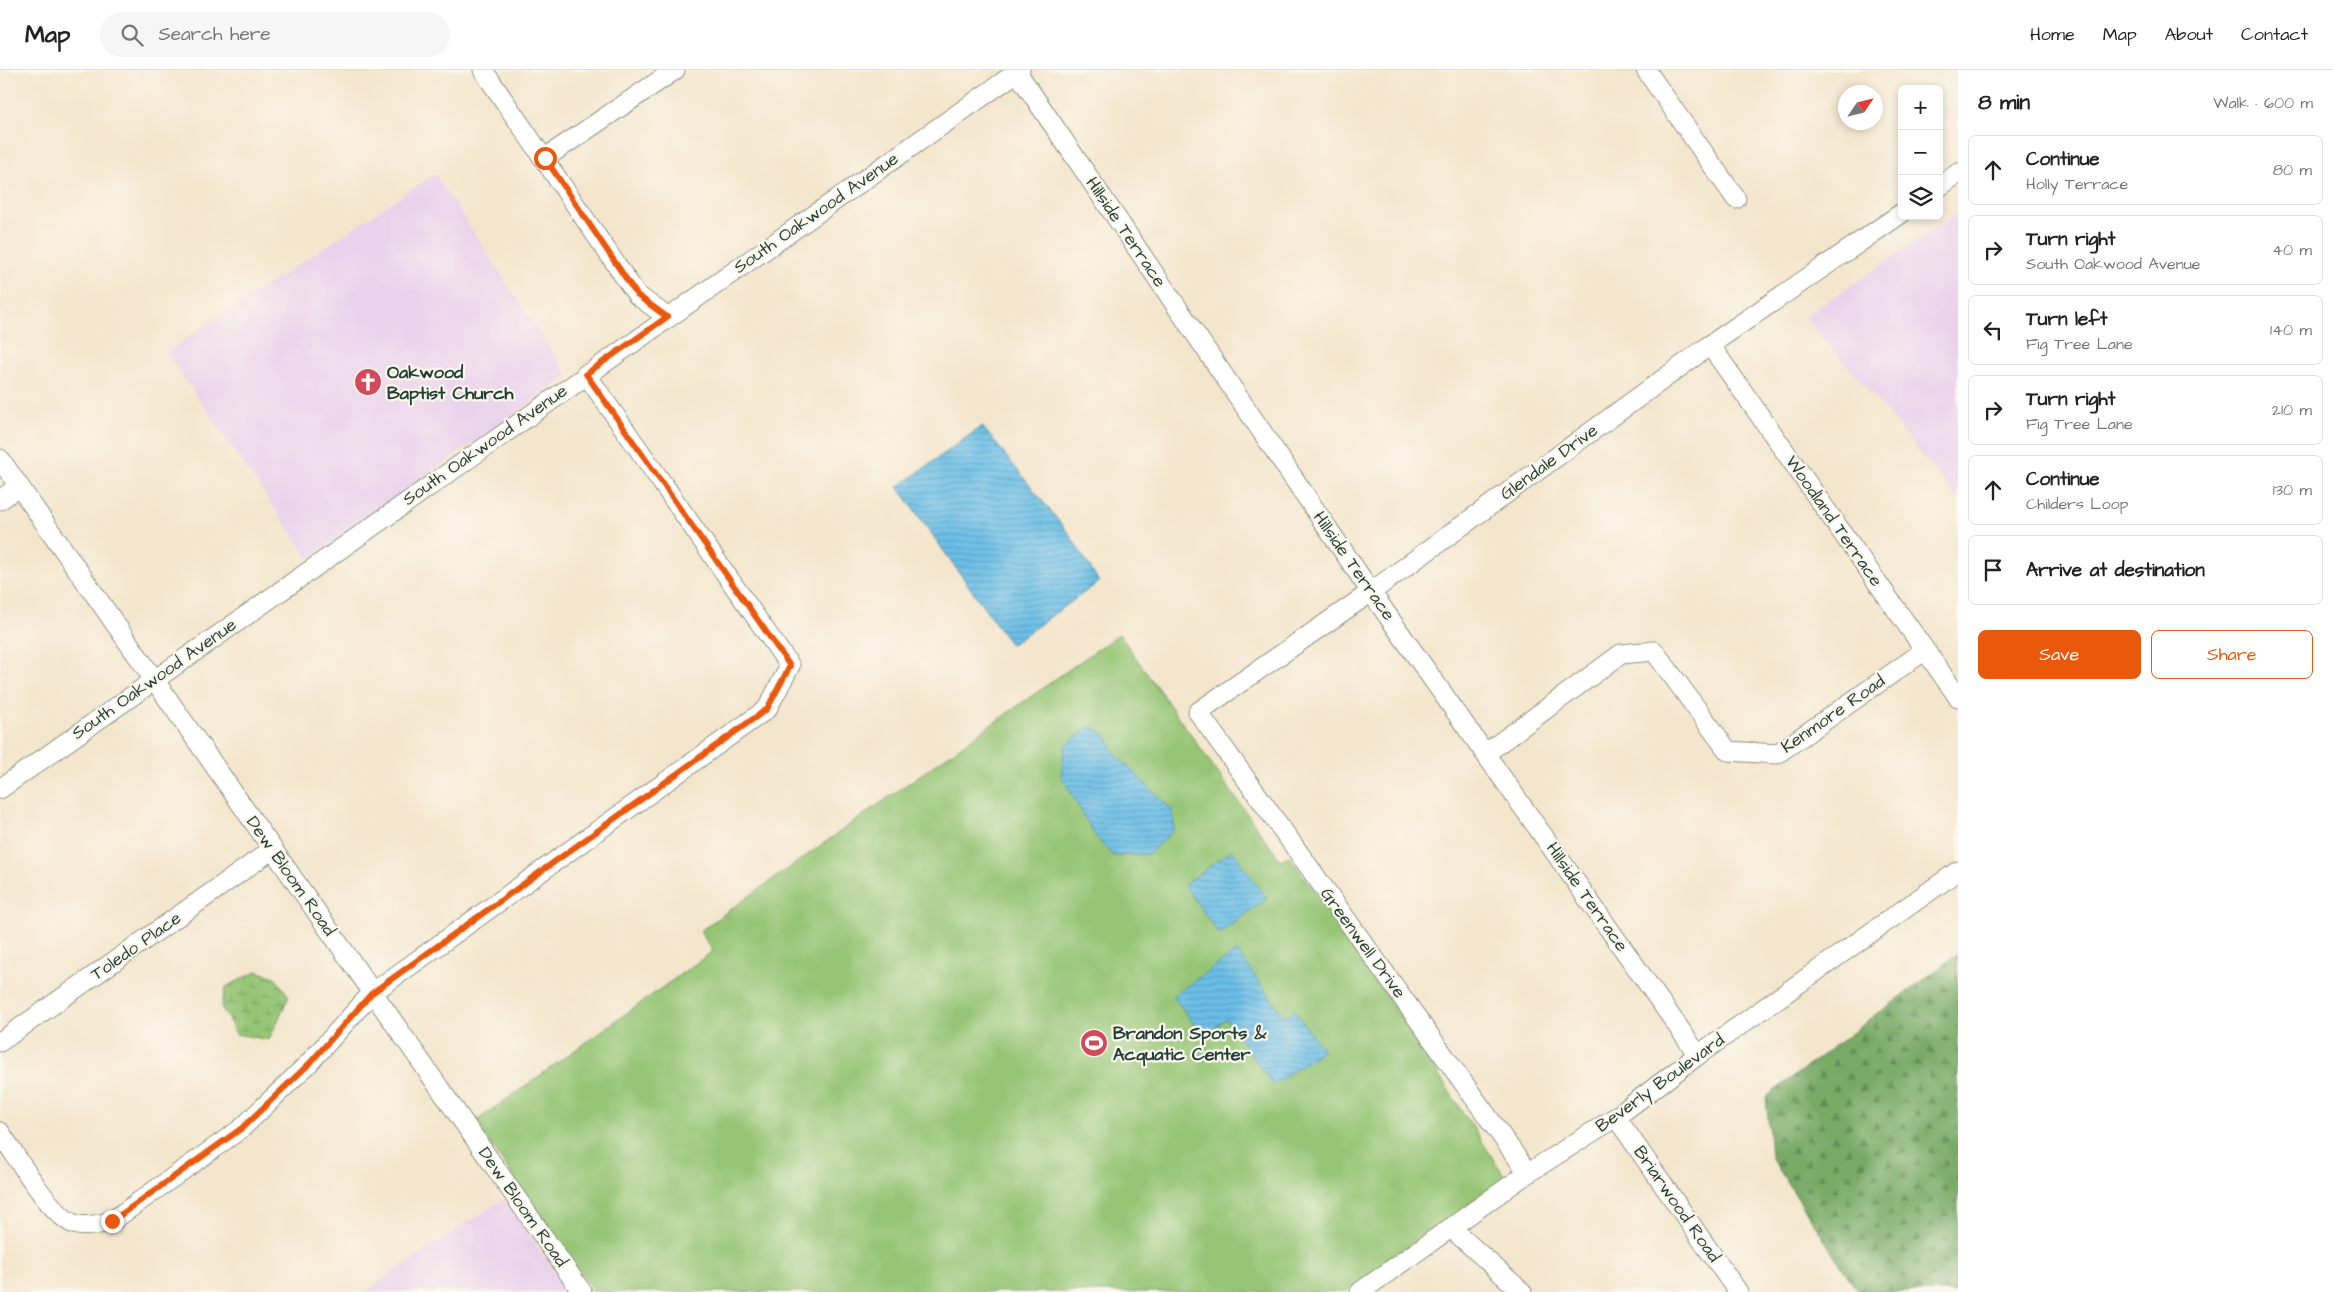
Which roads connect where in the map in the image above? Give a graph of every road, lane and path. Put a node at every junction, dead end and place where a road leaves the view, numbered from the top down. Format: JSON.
{"nodes":[{"id":1,"x":483,"y":70,"type":"edge"},
{"id":2,"x":675,"y":70,"type":"edge"},
{"id":3,"x":1646,"y":70,"type":"edge"},
{"id":4,"x":1019,"y":71,"type":"edge"},
{"id":5,"x":545,"y":158,"type":"junction"},
{"id":6,"x":1958,"y":174,"type":"edge"},
{"id":7,"x":1943,"y":184,"type":"edge"},
{"id":8,"x":1736,"y":199,"type":"dead end"},
{"id":9,"x":1898,"y":216,"type":"edge"},
{"id":10,"x":667,"y":317,"type":"junction"},
{"id":11,"x":1710,"y":345,"type":"junction"},
{"id":12,"x":586,"y":374,"type":"junction"},
{"id":13,"x":0,"y":458,"type":"edge"},
{"id":14,"x":19,"y":486,"type":"junction"},
{"id":15,"x":0,"y":500,"type":"edge"},
{"id":16,"x":1371,"y":592,"type":"junction"},
{"id":17,"x":1924,"y":651,"type":"junction"},
{"id":18,"x":154,"y":679,"type":"junction"},
{"id":19,"x":1958,"y":697,"type":"edge"},
{"id":20,"x":1198,"y":712,"type":"joint"},
{"id":21,"x":1486,"y":753,"type":"junction"},
{"id":22,"x":0,"y":789,"type":"edge"},
{"id":23,"x":273,"y":849,"type":"junction"},
{"id":24,"x":1958,"y":871,"type":"edge"},
{"id":25,"x":372,"y":993,"type":"junction"},
{"id":26,"x":0,"y":1042,"type":"edge"},
{"id":27,"x":1698,"y":1055,"type":"junction"},
{"id":28,"x":1616,"y":1117,"type":"junction"},
{"id":29,"x":0,"y":1132,"type":"edge"},
{"id":30,"x":1528,"y":1173,"type":"junction"},
{"id":31,"x":1451,"y":1228,"type":"junction"},
{"id":32,"x":582,"y":1292,"type":"edge"},
{"id":33,"x":1360,"y":1292,"type":"edge"},
{"id":34,"x":1522,"y":1292,"type":"edge"},
{"id":35,"x":1738,"y":1292,"type":"edge"}],
"edges":[{"from":1,"to":5,"type":"street"},
{"from":2,"to":5,"type":"street"},
{"from":3,"to":8,"type":"street"},
{"from":4,"to":10,"type":"street","name":"South Oakwood Avenue"},
{"from":4,"to":16,"type":"street","name":"Hillside Terrace"},
{"from":5,"to":10,"type":"street"},
{"from":6,"to":7,"type":"street"},
{"from":9,"to":11,"type":"street","name":"Glendale Drive"},
{"from":10,"to":12,"type":"street","name":"South Oakwood Avenue"},
{"from":11,"to":16,"type":"street","name":"Glendale Drive"},
{"from":11,"to":17,"type":"street","name":"Woodland Terrace"},
{"from":12,"to":18,"type":"street","name":"South Oakwood Avenue"},
{"from":12,"to":25,"type":"street"},
{"from":13,"to":14,"type":"street","name":"Dew Bloom Road"},
{"from":14,"to":15,"type":"street"},
{"from":14,"to":18,"type":"street","name":"Dew Bloom Road"},
{"from":16,"to":20,"type":"street","name":"Glendale Drive"},
{"from":16,"to":21,"type":"street","name":"Hillside Terrace"},
{"from":17,"to":19,"type":"street","name":"Woodland Terrace"},
{"from":17,"to":21,"type":"street","name":"Kenmore Road"},
{"from":18,"to":22,"type":"street","name":"South Oakwood Avenue"},
{"from":18,"to":23,"type":"street","name":"Dew Bloom Road"},
{"from":20,"to":30,"type":"street","name":"Greenwell Drive"},
{"from":21,"to":27,"type":"street","name":"Hillside Terrace"},
{"from":23,"to":25,"type":"street","name":"Dew Bloom Road"},
{"from":23,"to":26,"type":"street","name":"Toledo Place"},
{"from":24,"to":27,"type":"street","name":"Beverly Boulevard"},
{"from":25,"to":29,"type":"street"},
{"from":25,"to":32,"type":"street","name":"Dew Bloom Road"},
{"from":27,"to":28,"type":"street","name":"Beverly Boulevard"},
{"from":28,"to":30,"type":"street","name":"Beverly Boulevard"},
{"from":28,"to":35,"type":"street","name":"Briarwood Road"},
{"from":30,"to":31,"type":"street","name":"Beverly Boulevard"},
{"from":31,"to":33,"type":"street","name":"Beverly Boulevard"},
{"from":31,"to":34,"type":"street"}]}
